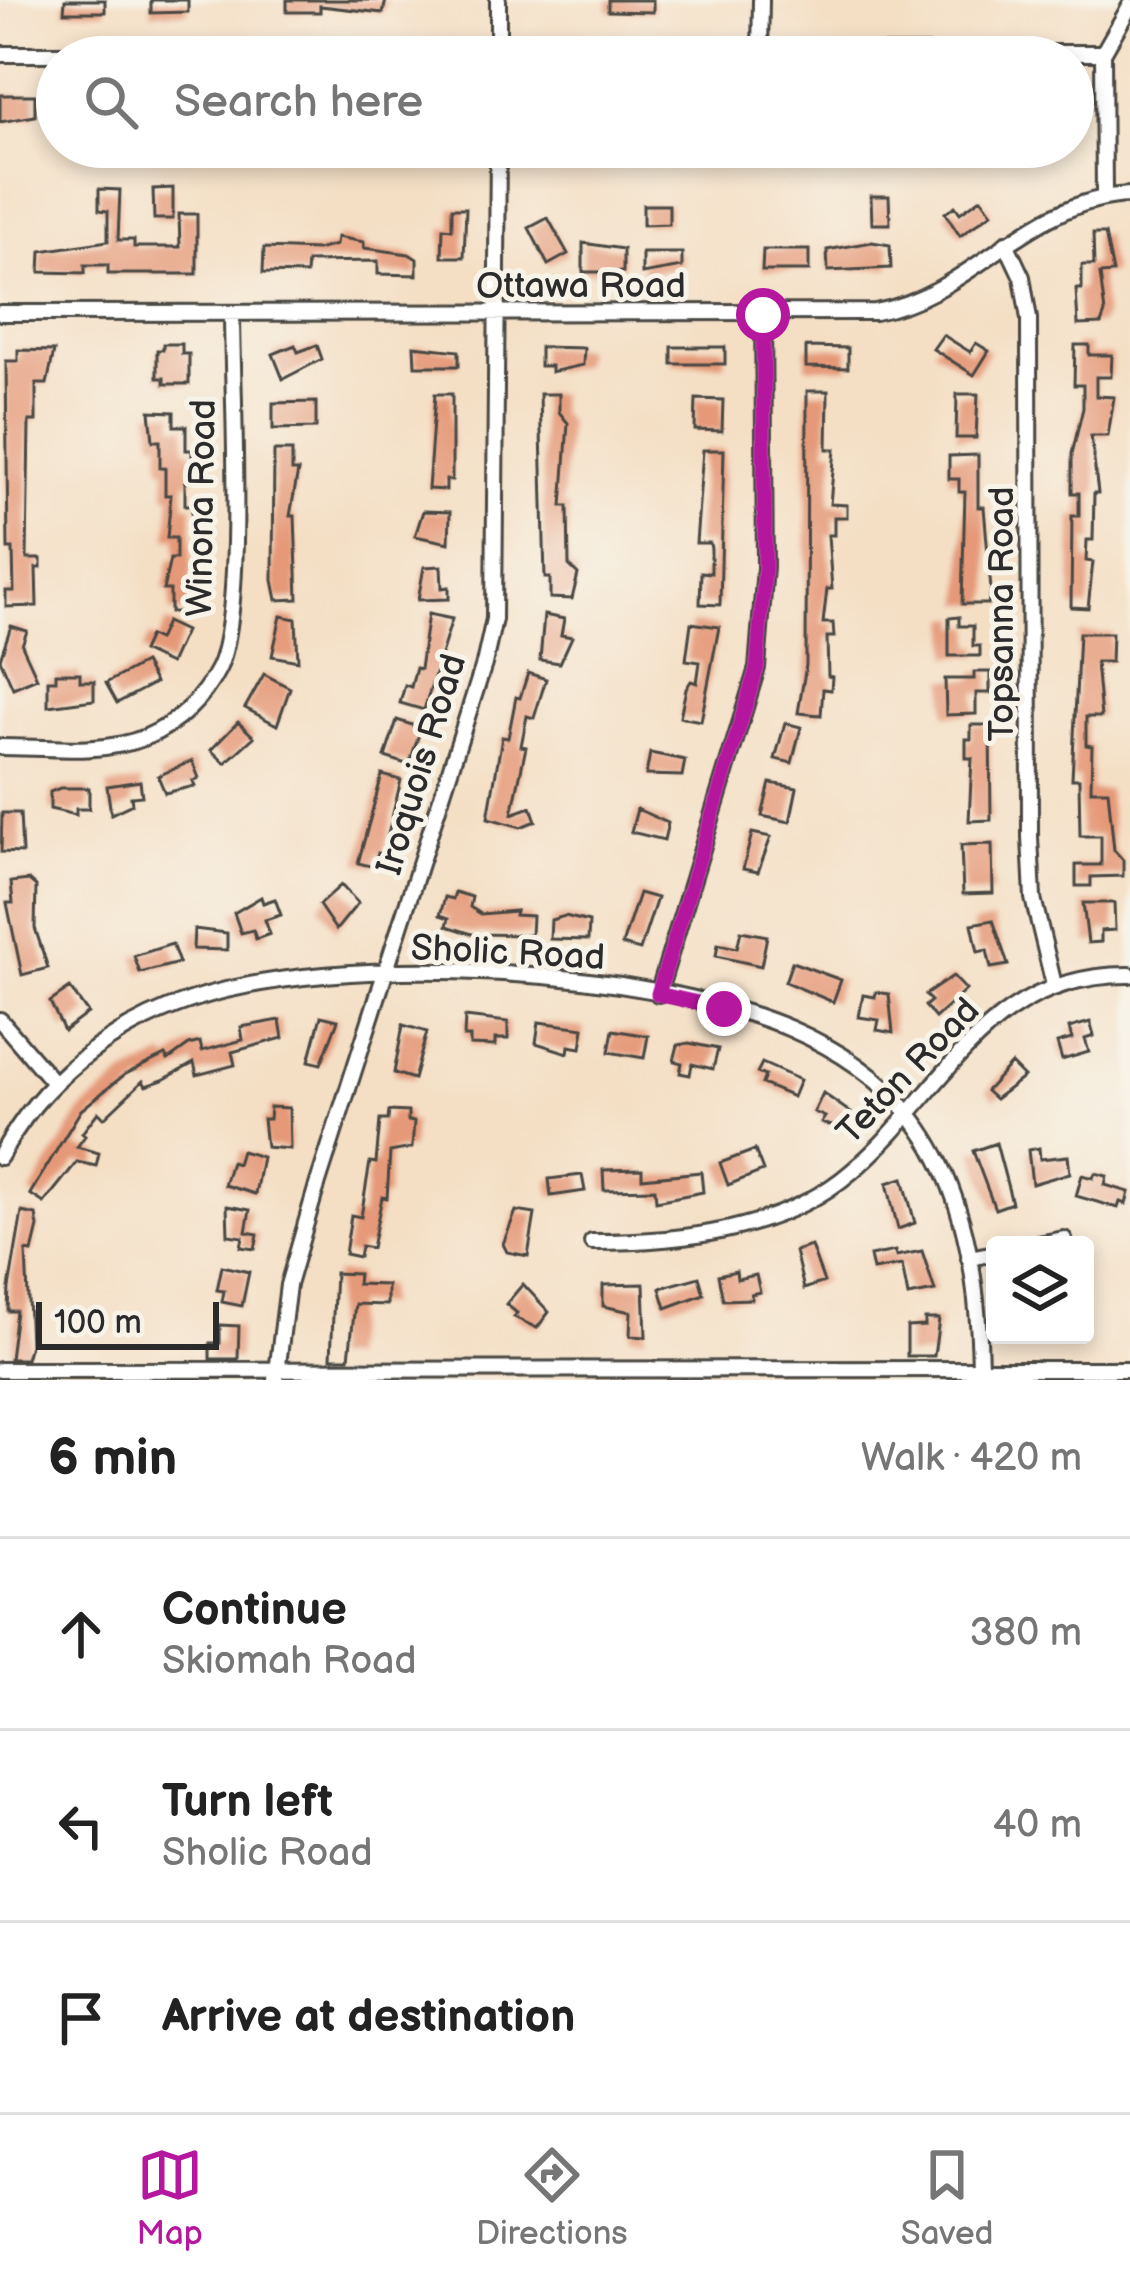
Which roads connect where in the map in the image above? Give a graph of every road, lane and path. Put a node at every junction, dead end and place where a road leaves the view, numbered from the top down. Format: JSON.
{"nodes":[{"id":1,"x":498,"y":0,"type":"edge"},
{"id":2,"x":760,"y":0,"type":"edge"},
{"id":3,"x":1130,"y":6,"type":"edge"},
{"id":4,"x":498,"y":36,"type":"edge"},
{"id":5,"x":760,"y":36,"type":"edge"},
{"id":6,"x":1094,"y":53,"type":"edge"},
{"id":7,"x":1103,"y":53,"type":"junction"},
{"id":8,"x":0,"y":54,"type":"edge"},
{"id":9,"x":36,"y":54,"type":"edge"},
{"id":10,"x":497,"y":168,"type":"edge"},
{"id":11,"x":1130,"y":195,"type":"edge"},
{"id":12,"x":1104,"y":196,"type":"junction"},
{"id":13,"x":1006,"y":243,"type":"junction"},
{"id":14,"x":0,"y":313,"type":"edge"},
{"id":15,"x":232,"y":314,"type":"junction"},
{"id":16,"x":497,"y":314,"type":"junction"},
{"id":17,"x":763,"y":315,"type":"junction"},
{"id":18,"x":0,"y":747,"type":"edge"},
{"id":19,"x":385,"y":975,"type":"junction"},
{"id":20,"x":1130,"y":975,"type":"edge"},
{"id":21,"x":1054,"y":986,"type":"junction"},
{"id":22,"x":658,"y":994,"type":"junction"},
{"id":23,"x":0,"y":1020,"type":"edge"},
{"id":24,"x":54,"y":1083,"type":"junction"},
{"id":25,"x":908,"y":1114,"type":"junction"},
{"id":26,"x":0,"y":1157,"type":"edge"},
{"id":27,"x":592,"y":1242,"type":"dead end"},
{"id":28,"x":986,"y":1255,"type":"edge"},
{"id":29,"x":969,"y":1258,"type":"junction"},
{"id":30,"x":0,"y":1370,"type":"edge"},
{"id":31,"x":1130,"y":1370,"type":"edge"},
{"id":32,"x":276,"y":1375,"type":"edge"},
{"id":33,"x":980,"y":1375,"type":"edge"}],
"edges":[{"from":1,"to":4,"type":"street"},
{"from":2,"to":5,"type":"street"},
{"from":3,"to":7,"type":"street"},
{"from":6,"to":7,"type":"street"},
{"from":7,"to":12,"type":"street"},
{"from":8,"to":9,"type":"street"},
{"from":10,"to":16,"type":"street","name":"Iroquois Road"},
{"from":11,"to":12,"type":"street","name":"Ottawa Road"},
{"from":12,"to":13,"type":"street","name":"Ottawa Road"},
{"from":13,"to":17,"type":"street","name":"Ottawa Road"},
{"from":13,"to":21,"type":"street","name":"Topsanna Road"},
{"from":14,"to":15,"type":"street","name":"Ottawa Road"},
{"from":15,"to":16,"type":"street","name":"Ottawa Road"},
{"from":15,"to":18,"type":"street","name":"Winona Road"},
{"from":16,"to":17,"type":"street","name":"Ottawa Road"},
{"from":16,"to":19,"type":"street","name":"Iroquois Road"},
{"from":17,"to":22,"type":"street"},
{"from":19,"to":22,"type":"street","name":"Sholic Road"},
{"from":19,"to":24,"type":"street","name":"Sholic Road"},
{"from":19,"to":32,"type":"street","name":"Iroquois Road"},
{"from":20,"to":21,"type":"street","name":"Teton Road"},
{"from":21,"to":25,"type":"street","name":"Teton Road"},
{"from":22,"to":25,"type":"street","name":"Sholic Road"},
{"from":23,"to":24,"type":"street"},
{"from":24,"to":26,"type":"street","name":"Sholic Road"},
{"from":25,"to":27,"type":"street","name":"Teton Road"},
{"from":25,"to":29,"type":"street","name":"Sholic Road"},
{"from":28,"to":29,"type":"street"},
{"from":29,"to":33,"type":"street","name":"Sholic Road"},
{"from":30,"to":32,"type":"street"},
{"from":31,"to":33,"type":"street"},
{"from":32,"to":33,"type":"street"}]}
